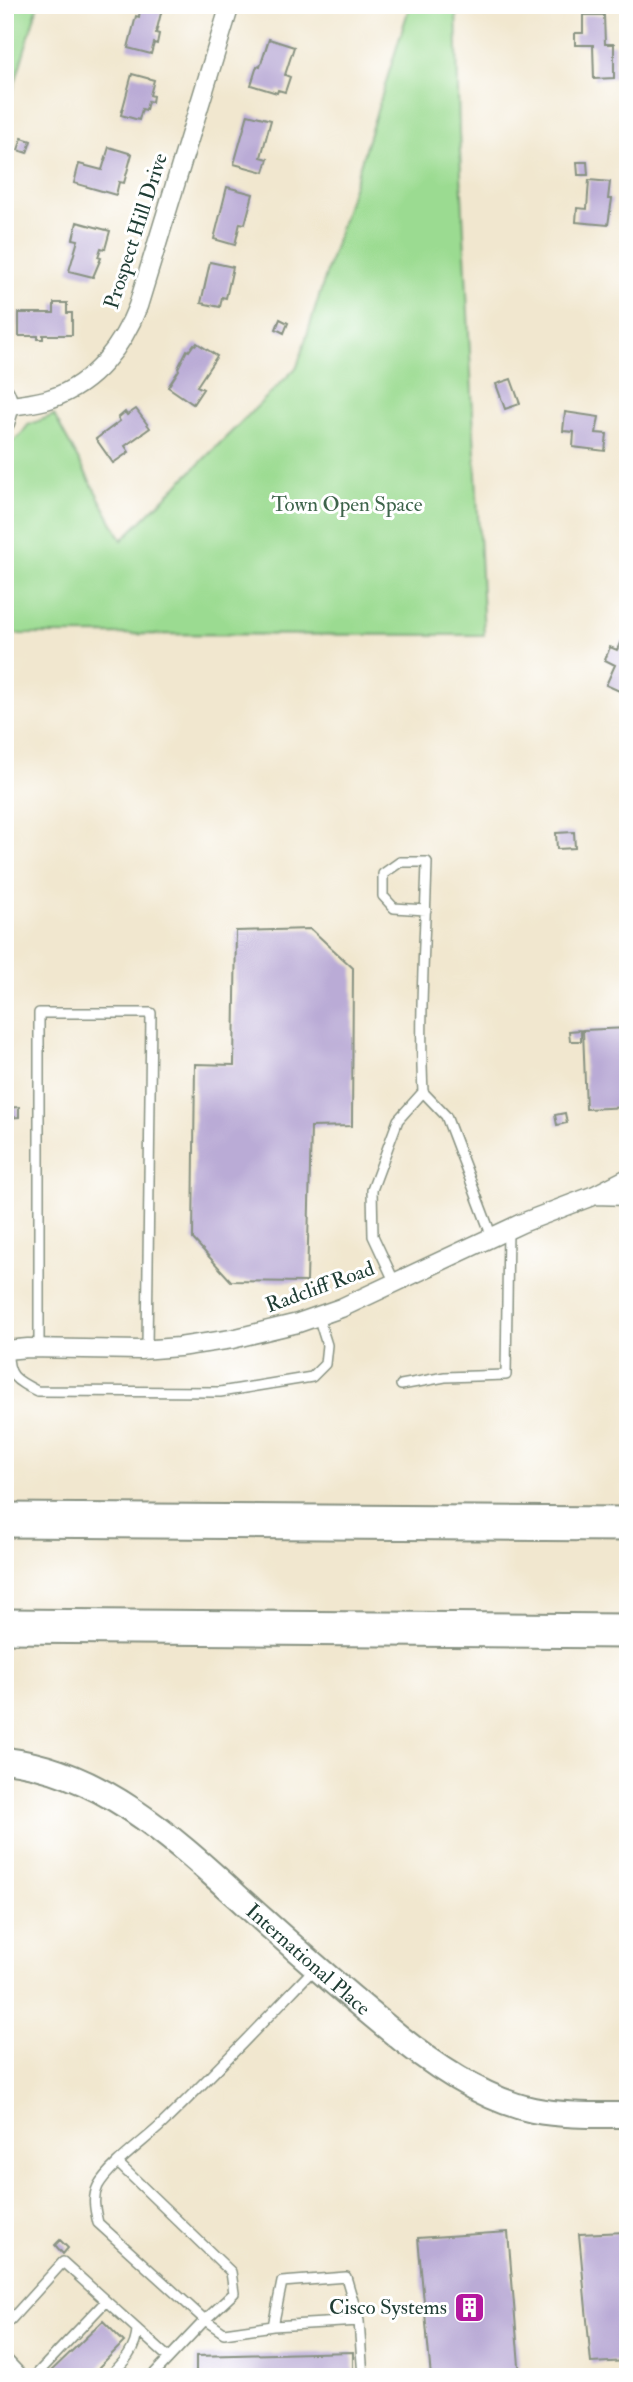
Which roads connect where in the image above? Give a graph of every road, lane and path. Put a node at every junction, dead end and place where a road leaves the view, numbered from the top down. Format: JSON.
{"nodes":[{"id":1,"x":230,"y":5,"type":"edge"},
{"id":2,"x":7,"y":407,"type":"edge"},
{"id":3,"x":426,"y":910,"type":"junction"},
{"id":4,"x":423,"y":1093,"type":"junction"},
{"id":5,"x":628,"y":1178,"type":"edge"},
{"id":6,"x":595,"y":1195,"type":"junction"},
{"id":7,"x":628,"y":1196,"type":"edge"},
{"id":8,"x":500,"y":1233,"type":"junction"},
{"id":9,"x":396,"y":1283,"type":"junction"},
{"id":10,"x":318,"y":1316,"type":"junction"},
{"id":11,"x":39,"y":1348,"type":"junction"},
{"id":12,"x":147,"y":1349,"type":"junction"},
{"id":13,"x":7,"y":1350,"type":"edge"},
{"id":14,"x":401,"y":1385,"type":"dead end"},
{"id":15,"x":5,"y":1514,"type":"edge"},
{"id":16,"x":5,"y":1520,"type":"edge"},
{"id":17,"x":95,"y":1520,"type":"junction"},
{"id":18,"x":628,"y":1524,"type":"edge"},
{"id":19,"x":5,"y":1626,"type":"edge"},
{"id":20,"x":628,"y":1631,"type":"edge"},
{"id":21,"x":5,"y":1760,"type":"edge"},
{"id":22,"x":316,"y":1967,"type":"junction"},
{"id":23,"x":628,"y":2115,"type":"edge"},
{"id":24,"x":119,"y":2164,"type":"junction"},
{"id":25,"x":106,"y":2301,"type":"junction"},
{"id":26,"x":205,"y":2320,"type":"junction"},
{"id":27,"x":359,"y":2321,"type":"junction"},
{"id":28,"x":5,"y":2326,"type":"edge"},
{"id":29,"x":273,"y":2326,"type":"junction"},
{"id":30,"x":137,"y":2329,"type":"junction"},
{"id":31,"x":5,"y":2357,"type":"edge"},
{"id":32,"x":169,"y":2358,"type":"junction"},
{"id":33,"x":24,"y":2377,"type":"edge"},
{"id":34,"x":34,"y":2377,"type":"edge"},
{"id":35,"x":108,"y":2377,"type":"edge"},
{"id":36,"x":151,"y":2377,"type":"edge"},
{"id":37,"x":363,"y":2377,"type":"edge"}],
"edges":[{"from":1,"to":2,"type":"street","name":"Prospect Hill Drive"},
{"from":3,"to":3,"type":"lane"},
{"from":3,"to":4,"type":"lane"},
{"from":4,"to":8,"type":"lane"},
{"from":4,"to":9,"type":"lane"},
{"from":5,"to":6,"type":"street","name":"Radcliff Road"},
{"from":6,"to":7,"type":"street"},
{"from":6,"to":8,"type":"street","name":"Radcliff Road"},
{"from":8,"to":9,"type":"street","name":"Radcliff Road"},
{"from":8,"to":14,"type":"lane"},
{"from":9,"to":10,"type":"street","name":"Radcliff Road"},
{"from":10,"to":12,"type":"street","name":"Radcliff Road"},
{"from":10,"to":13,"type":"lane"},
{"from":11,"to":12,"type":"street","name":"Radcliff Road"},
{"from":11,"to":12,"type":"lane"},
{"from":11,"to":13,"type":"street","name":"Radcliff Road"},
{"from":15,"to":17,"type":"highway"},
{"from":16,"to":17,"type":"highway"},
{"from":17,"to":18,"type":"highway"},
{"from":19,"to":20,"type":"highway"},
{"from":21,"to":22,"type":"main road","name":"International Place"},
{"from":22,"to":23,"type":"main road","name":"International Place"},
{"from":22,"to":24,"type":"lane"},
{"from":24,"to":26,"type":"lane"},
{"from":24,"to":26,"type":"lane"},
{"from":25,"to":28,"type":"lane"},
{"from":25,"to":30,"type":"lane"},
{"from":25,"to":34,"type":"lane"},
{"from":26,"to":29,"type":"lane"},
{"from":26,"to":32,"type":"lane"},
{"from":27,"to":29,"type":"lane"},
{"from":27,"to":29,"type":"lane"},
{"from":27,"to":37,"type":"lane"},
{"from":30,"to":32,"type":"lane"},
{"from":30,"to":35,"type":"lane"},
{"from":31,"to":33,"type":"lane"},
{"from":32,"to":36,"type":"lane"}]}
